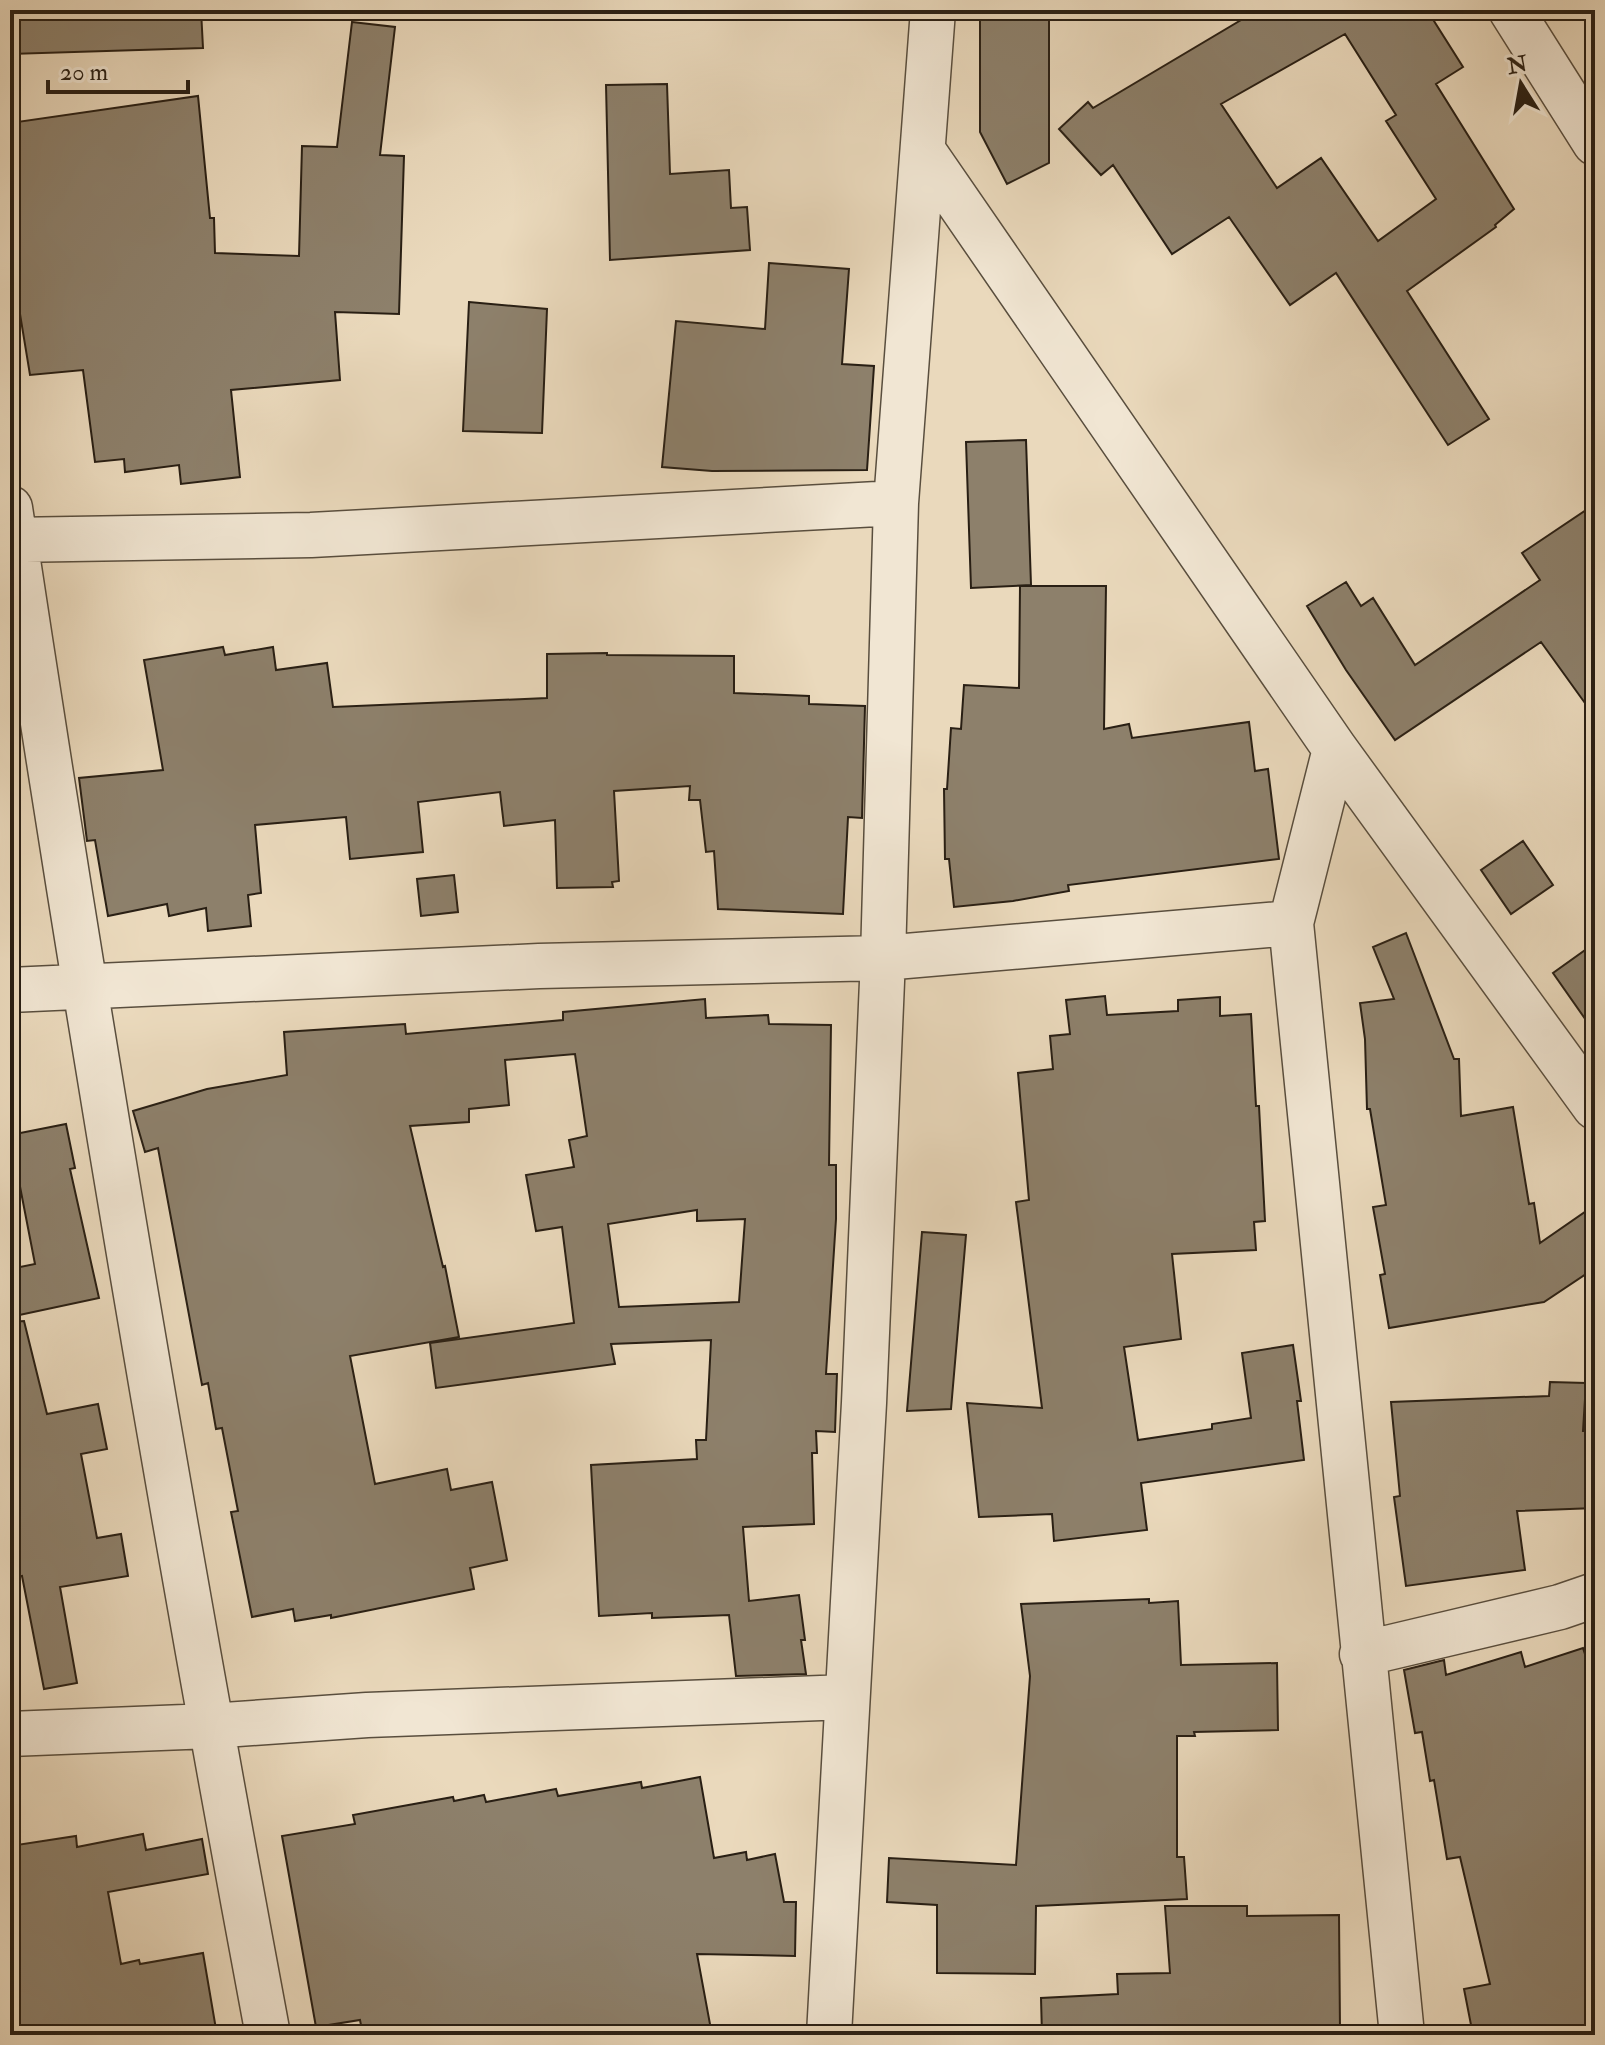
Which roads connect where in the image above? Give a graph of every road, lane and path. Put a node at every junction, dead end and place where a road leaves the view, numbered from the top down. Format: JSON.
{"nodes":[{"id":1,"x":933,"y":10,"type":"edge"},
{"id":2,"x":1511,"y":10,"type":"edge"},
{"id":3,"x":1595,"y":143,"type":"edge"},
{"id":4,"x":924,"y":152,"type":"junction"},
{"id":5,"x":896,"y":503,"type":"junction"},
{"id":6,"x":12,"y":529,"type":"edge"},
{"id":7,"x":1335,"y":749,"type":"junction"},
{"id":8,"x":1291,"y":923,"type":"junction"},
{"id":9,"x":883,"y":958,"type":"junction"},
{"id":10,"x":85,"y":986,"type":"junction"},
{"id":11,"x":10,"y":990,"type":"edge"},
{"id":12,"x":1595,"y":1107,"type":"edge"},
{"id":13,"x":1595,"y":1595,"type":"edge"},
{"id":14,"x":1362,"y":1654,"type":"junction"},
{"id":15,"x":847,"y":1697,"type":"junction"},
{"id":16,"x":210,"y":1726,"type":"junction"},
{"id":17,"x":10,"y":1734,"type":"edge"},
{"id":18,"x":268,"y":2035,"type":"edge"},
{"id":19,"x":829,"y":2035,"type":"edge"},
{"id":20,"x":1402,"y":2035,"type":"edge"}],
"edges":[{"from":1,"to":4,"type":"street"},
{"from":2,"to":3,"type":"street"},
{"from":4,"to":5,"type":"street"},
{"from":4,"to":7,"type":"street"},
{"from":5,"to":6,"type":"street"},
{"from":5,"to":9,"type":"street"},
{"from":6,"to":10,"type":"street"},
{"from":7,"to":8,"type":"street"},
{"from":7,"to":12,"type":"street"},
{"from":8,"to":9,"type":"street"},
{"from":8,"to":14,"type":"street"},
{"from":9,"to":10,"type":"street"},
{"from":9,"to":15,"type":"street"},
{"from":10,"to":11,"type":"street"},
{"from":10,"to":16,"type":"street"},
{"from":13,"to":14,"type":"street"},
{"from":14,"to":20,"type":"street"},
{"from":15,"to":16,"type":"street"},
{"from":15,"to":19,"type":"street"},
{"from":16,"to":17,"type":"street"},
{"from":16,"to":18,"type":"street"}]}
